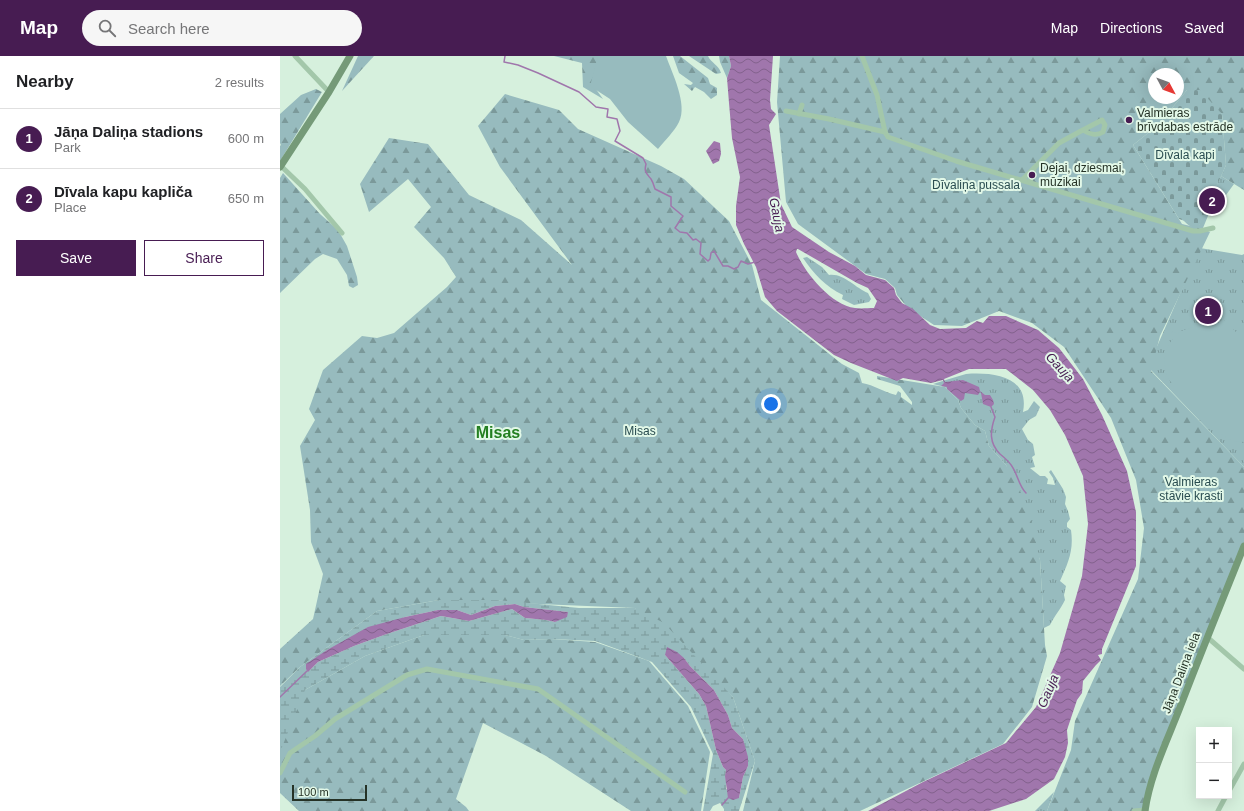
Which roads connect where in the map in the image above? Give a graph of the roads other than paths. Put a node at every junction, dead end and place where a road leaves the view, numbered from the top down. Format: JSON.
{"nodes":[{"id":1,"x":295,"y":56,"type":"edge"},
{"id":2,"x":350,"y":56,"type":"edge"},
{"id":3,"x":862,"y":56,"type":"edge"},
{"id":4,"x":329,"y":92,"type":"junction"},
{"id":5,"x":802,"y":105,"type":"dead end"},
{"id":6,"x":786,"y":111,"type":"dead end"},
{"id":7,"x":799,"y":114,"type":"junction"},
{"id":8,"x":1083,"y":130,"type":"dead end"},
{"id":9,"x":885,"y":132,"type":"junction"},
{"id":10,"x":280,"y":166,"type":"edge"},
{"id":11,"x":1035,"y":167,"type":"junction"},
{"id":12,"x":1022,"y":180,"type":"junction"},
{"id":13,"x":1030,"y":182,"type":"junction"},
{"id":14,"x":1213,"y":228,"type":"dead end"},
{"id":15,"x":342,"y":233,"type":"dead end"},
{"id":16,"x":1244,"y":546,"type":"edge"},
{"id":17,"x":1207,"y":637,"type":"junction"},
{"id":18,"x":1244,"y":669,"type":"edge"},
{"id":19,"x":1244,"y":764,"type":"edge"},
{"id":20,"x":280,"y":773,"type":"edge"},
{"id":21,"x":1232,"y":786,"type":"edge"},
{"id":22,"x":685,"y":792,"type":"dead end"},
{"id":23,"x":1224,"y":799,"type":"edge"},
{"id":24,"x":1146,"y":810,"type":"edge"},
{"id":25,"x":1134,"y":811,"type":"edge"},
{"id":26,"x":1218,"y":811,"type":"edge"}],
"edges":[{"from":1,"to":4,"type":"street"},
{"from":2,"to":4,"type":"street"},
{"from":3,"to":9,"type":"street"},
{"from":4,"to":10,"type":"street"},
{"from":5,"to":7,"type":"street"},
{"from":6,"to":7,"type":"street"},
{"from":7,"to":9,"type":"street"},
{"from":8,"to":11,"type":"street"},
{"from":9,"to":12,"type":"street"},
{"from":10,"to":15,"type":"street"},
{"from":11,"to":12,"type":"street"},
{"from":11,"to":13,"type":"street"},
{"from":12,"to":13,"type":"street"},
{"from":13,"to":14,"type":"street"},
{"from":16,"to":17,"type":"street","name":"Jāņa Daliņa iela"},
{"from":17,"to":18,"type":"street"},
{"from":17,"to":24,"type":"street","name":"Jāņa Daliņa iela"},
{"from":19,"to":21,"type":"street"},
{"from":20,"to":22,"type":"street"},
{"from":23,"to":26,"type":"street"},
{"from":24,"to":25,"type":"street"}]}
